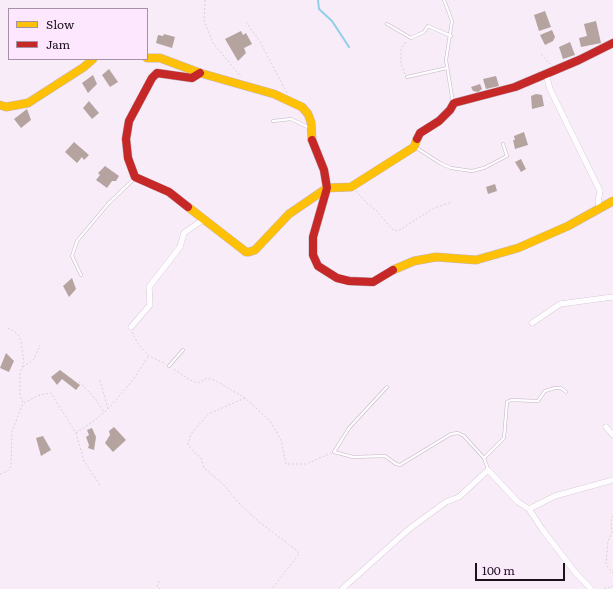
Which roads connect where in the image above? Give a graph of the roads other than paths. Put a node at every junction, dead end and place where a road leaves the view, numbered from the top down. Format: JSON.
{"nodes":[{"id":1,"x":444,"y":0,"type":"edge"},
{"id":2,"x":387,"y":24,"type":"dead end"},
{"id":3,"x":451,"y":36,"type":"junction"},
{"id":4,"x":613,"y":43,"type":"edge"},
{"id":5,"x":148,"y":58,"type":"edge"},
{"id":6,"x":92,"y":60,"type":"edge"},
{"id":7,"x":447,"y":68,"type":"junction"},
{"id":8,"x":550,"y":72,"type":"junction"},
{"id":9,"x":200,"y":73,"type":"junction"},
{"id":10,"x":407,"y":77,"type":"road end"},
{"id":11,"x":454,"y":103,"type":"junction"},
{"id":12,"x":0,"y":104,"type":"edge"},
{"id":13,"x":273,"y":121,"type":"dead end"},
{"id":14,"x":312,"y":128,"type":"junction"},
{"id":15,"x":503,"y":144,"type":"dead end"},
{"id":16,"x":414,"y":147,"type":"junction"},
{"id":17,"x":135,"y":178,"type":"junction"},
{"id":18,"x":327,"y":188,"type":"junction"},
{"id":19,"x":613,"y":201,"type":"edge"},
{"id":20,"x":600,"y":208,"type":"junction"},
{"id":21,"x":204,"y":219,"type":"junction"},
{"id":22,"x":81,"y":276,"type":"dead end"},
{"id":23,"x":613,"y":297,"type":"edge"},
{"id":24,"x":532,"y":323,"type":"dead end"},
{"id":25,"x":131,"y":327,"type":"road end"},
{"id":26,"x":183,"y":350,"type":"dead end"},
{"id":27,"x":169,"y":366,"type":"road end"},
{"id":28,"x":387,"y":387,"type":"dead end"},
{"id":29,"x":566,"y":392,"type":"dead end"},
{"id":30,"x":606,"y":427,"type":"dead end"},
{"id":31,"x":613,"y":435,"type":"edge"},
{"id":32,"x":484,"y":458,"type":"junction"},
{"id":33,"x":488,"y":470,"type":"junction"},
{"id":34,"x":613,"y":480,"type":"edge"},
{"id":35,"x":529,"y":509,"type":"junction"},
{"id":36,"x":342,"y":589,"type":"edge"},
{"id":37,"x":589,"y":589,"type":"edge"}],
"edges":[{"from":1,"to":3,"type":"lane"},
{"from":2,"to":3,"type":"lane"},
{"from":3,"to":7,"type":"lane"},
{"from":4,"to":8,"type":"street"},
{"from":5,"to":9,"type":"street"},
{"from":6,"to":12,"type":"street"},
{"from":7,"to":10,"type":"lane"},
{"from":7,"to":11,"type":"lane"},
{"from":8,"to":11,"type":"street"},
{"from":8,"to":20,"type":"street"},
{"from":9,"to":14,"type":"street"},
{"from":9,"to":17,"type":"street"},
{"from":11,"to":16,"type":"street"},
{"from":13,"to":14,"type":"lane"},
{"from":14,"to":18,"type":"street"},
{"from":15,"to":16,"type":"lane"},
{"from":16,"to":18,"type":"street"},
{"from":17,"to":21,"type":"street"},
{"from":17,"to":22,"type":"lane"},
{"from":18,"to":20,"type":"street"},
{"from":18,"to":21,"type":"street"},
{"from":19,"to":20,"type":"street"},
{"from":21,"to":25,"type":"street"},
{"from":23,"to":24,"type":"street"},
{"from":26,"to":27,"type":"lane"},
{"from":28,"to":32,"type":"lane"},
{"from":29,"to":32,"type":"lane"},
{"from":30,"to":31,"type":"street"},
{"from":32,"to":33,"type":"lane"},
{"from":33,"to":35,"type":"street"},
{"from":33,"to":36,"type":"street"},
{"from":34,"to":35,"type":"street"},
{"from":35,"to":37,"type":"street"}]}
